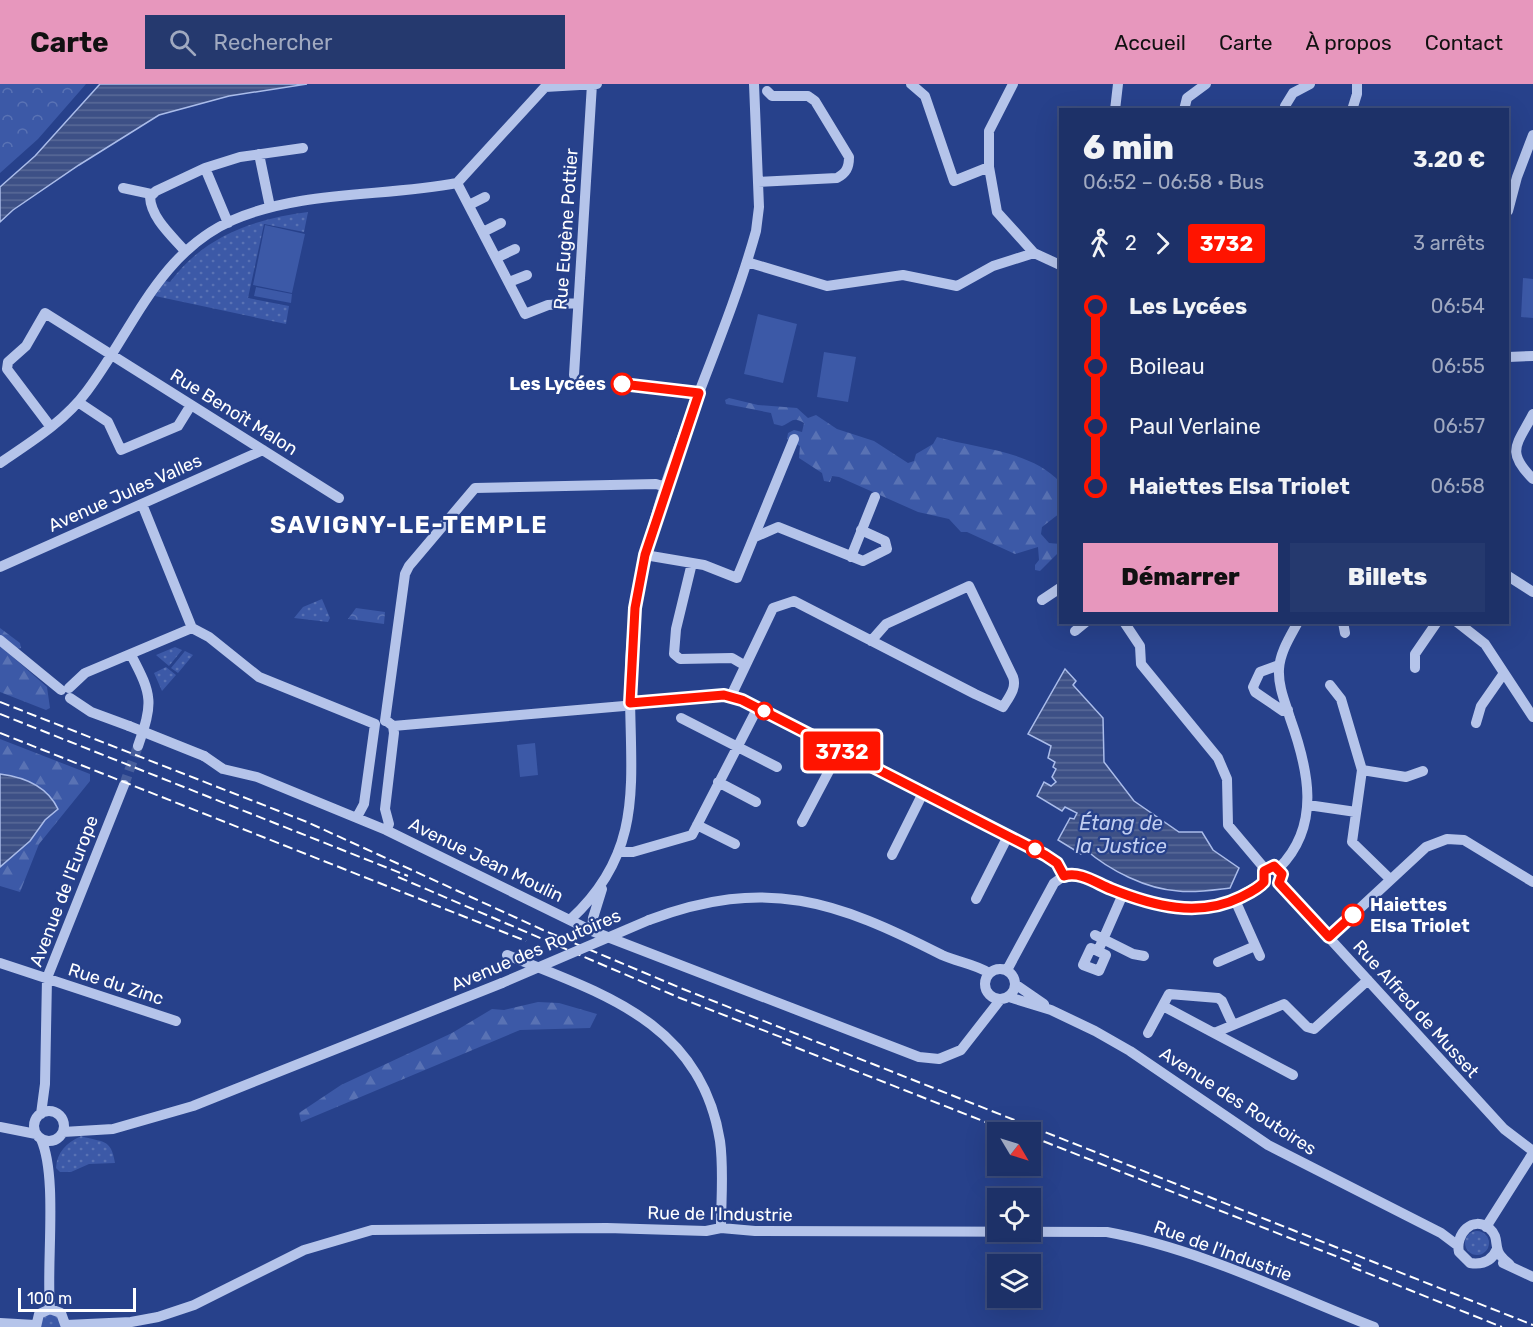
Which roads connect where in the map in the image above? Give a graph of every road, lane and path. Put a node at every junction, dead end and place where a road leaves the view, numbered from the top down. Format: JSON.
{"nodes":[{"id":1,"x":579,"y":84,"type":"edge"},
{"id":2,"x":594,"y":84,"type":"edge"},
{"id":3,"x":754,"y":84,"type":"edge"},
{"id":4,"x":911,"y":84,"type":"edge"},
{"id":5,"x":1013,"y":84,"type":"edge"},
{"id":6,"x":1118,"y":84,"type":"edge"},
{"id":7,"x":1206,"y":84,"type":"edge"},
{"id":8,"x":1310,"y":84,"type":"edge"},
{"id":9,"x":1357,"y":84,"type":"edge"},
{"id":10,"x":767,"y":91,"type":"dead end"},
{"id":11,"x":1285,"y":106,"type":"dead end"},
{"id":12,"x":1115,"y":108,"type":"edge"},
{"id":13,"x":1184,"y":108,"type":"edge"},
{"id":14,"x":1353,"y":108,"type":"edge"},
{"id":15,"x":1533,"y":135,"type":"edge"},
{"id":16,"x":303,"y":148,"type":"dead end"},
{"id":17,"x":259,"y":154,"type":"junction"},
{"id":18,"x":989,"y":167,"type":"junction"},
{"id":19,"x":205,"y":168,"type":"junction"},
{"id":20,"x":758,"y":182,"type":"junction"},
{"id":21,"x":457,"y":183,"type":"junction"},
{"id":22,"x":123,"y":188,"type":"dead end"},
{"id":23,"x":151,"y":195,"type":"junction"},
{"id":24,"x":485,"y":197,"type":"dead end"},
{"id":25,"x":469,"y":205,"type":"junction"},
{"id":26,"x":270,"y":207,"type":"junction"},
{"id":27,"x":1509,"y":207,"type":"edge"},
{"id":28,"x":228,"y":223,"type":"junction"},
{"id":29,"x":501,"y":223,"type":"dead end"},
{"id":30,"x":483,"y":232,"type":"junction"},
{"id":31,"x":515,"y":249,"type":"dead end"},
{"id":32,"x":185,"y":252,"type":"junction"},
{"id":33,"x":1035,"y":253,"type":"junction"},
{"id":34,"x":496,"y":258,"type":"junction"},
{"id":35,"x":747,"y":262,"type":"junction"},
{"id":36,"x":1059,"y":265,"type":"edge"},
{"id":37,"x":527,"y":275,"type":"dead end"},
{"id":38,"x":509,"y":282,"type":"junction"},
{"id":39,"x":578,"y":303,"type":"junction"},
{"id":40,"x":111,"y":354,"type":"junction"},
{"id":41,"x":1533,"y":356,"type":"edge"},
{"id":42,"x":1509,"y":357,"type":"edge"},
{"id":43,"x":574,"y":375,"type":"dead end"},
{"id":44,"x":78,"y":402,"type":"junction"},
{"id":45,"x":191,"y":405,"type":"junction"},
{"id":46,"x":1533,"y":414,"type":"edge"},
{"id":47,"x":50,"y":426,"type":"junction"},
{"id":48,"x":794,"y":439,"type":"dead end"},
{"id":49,"x":263,"y":450,"type":"junction"},
{"id":50,"x":0,"y":463,"type":"edge"},
{"id":51,"x":1533,"y":479,"type":"edge"},
{"id":52,"x":666,"y":487,"type":"junction"},
{"id":53,"x":875,"y":497,"type":"dead end"},
{"id":54,"x":339,"y":498,"type":"dead end"},
{"id":55,"x":769,"y":503,"type":"junction"},
{"id":56,"x":142,"y":504,"type":"junction"},
{"id":57,"x":778,"y":527,"type":"junction"},
{"id":58,"x":861,"y":530,"type":"junction"},
{"id":59,"x":755,"y":537,"type":"junction"},
{"id":60,"x":645,"y":555,"type":"junction"},
{"id":61,"x":851,"y":557,"type":"junction"},
{"id":62,"x":692,"y":563,"type":"junction"},
{"id":63,"x":0,"y":567,"type":"edge"},
{"id":64,"x":1509,"y":577,"type":"edge"},
{"id":65,"x":1059,"y":589,"type":"edge"},
{"id":66,"x":1533,"y":592,"type":"edge"},
{"id":67,"x":1042,"y":600,"type":"dead end"},
{"id":68,"x":1084,"y":624,"type":"edge"},
{"id":69,"x":1125,"y":624,"type":"edge"},
{"id":70,"x":1297,"y":624,"type":"edge"},
{"id":71,"x":1436,"y":624,"type":"edge"},
{"id":72,"x":1460,"y":624,"type":"edge"},
{"id":73,"x":192,"y":628,"type":"junction"},
{"id":74,"x":1075,"y":631,"type":"dead end"},
{"id":75,"x":0,"y":640,"type":"edge"},
{"id":76,"x":871,"y":641,"type":"junction"},
{"id":77,"x":131,"y":655,"type":"junction"},
{"id":78,"x":744,"y":665,"type":"junction"},
{"id":79,"x":1279,"y":665,"type":"junction"},
{"id":80,"x":1415,"y":668,"type":"dead end"},
{"id":81,"x":1504,"y":673,"type":"junction"},
{"id":82,"x":1330,"y":685,"type":"dead end"},
{"id":83,"x":67,"y":692,"type":"junction"},
{"id":84,"x":731,"y":696,"type":"junction"},
{"id":85,"x":630,"y":703,"type":"junction"},
{"id":86,"x":758,"y":707,"type":"junction"},
{"id":87,"x":1288,"y":710,"type":"junction"},
{"id":88,"x":1533,"y":717,"type":"edge"},
{"id":89,"x":681,"y":718,"type":"dead end"},
{"id":90,"x":1476,"y":723,"type":"dead end"},
{"id":91,"x":384,"y":724,"type":"junction"},
{"id":92,"x":138,"y":746,"type":"tunnel mouth"},
{"id":93,"x":737,"y":746,"type":"junction"},
{"id":94,"x":840,"y":750,"type":"junction"},
{"id":95,"x":777,"y":767,"type":"dead end"},
{"id":96,"x":1362,"y":770,"type":"junction"},
{"id":97,"x":1423,"y":771,"type":"dead end"},
{"id":98,"x":718,"y":783,"type":"junction"},
{"id":99,"x":124,"y":785,"type":"tunnel mouth"},
{"id":100,"x":923,"y":793,"type":"junction"},
{"id":101,"x":756,"y":802,"type":"dead end"},
{"id":102,"x":1308,"y":805,"type":"junction"},
{"id":103,"x":1356,"y":812,"type":"junction"},
{"id":104,"x":357,"y":817,"type":"junction"},
{"id":105,"x":802,"y":822,"type":"dead end"},
{"id":106,"x":697,"y":825,"type":"junction"},
{"id":107,"x":386,"y":830,"type":"junction"},
{"id":108,"x":1008,"y":836,"type":"junction"},
{"id":109,"x":735,"y":844,"type":"dead end"},
{"id":110,"x":618,"y":852,"type":"junction"},
{"id":111,"x":892,"y":855,"type":"dead end"},
{"id":112,"x":1279,"y":868,"type":"junction"},
{"id":113,"x":1265,"y":869,"type":"junction"},
{"id":114,"x":1064,"y":876,"type":"junction"},
{"id":115,"x":1390,"y":879,"type":"junction"},
{"id":116,"x":1264,"y":882,"type":"junction"},
{"id":117,"x":1533,"y":882,"type":"edge"},
{"id":118,"x":1279,"y":883,"type":"junction"},
{"id":119,"x":604,"y":884,"type":"junction"},
{"id":120,"x":1123,"y":894,"type":"junction"},
{"id":121,"x":976,"y":899,"type":"dead end"},
{"id":122,"x":1235,"y":900,"type":"junction"},
{"id":123,"x":570,"y":920,"type":"junction"},
{"id":124,"x":592,"y":931,"type":"junction"},
{"id":125,"x":1099,"y":937,"type":"junction"},
{"id":126,"x":1329,"y":937,"type":"junction"},
{"id":127,"x":1098,"y":951,"type":"dead end"},
{"id":128,"x":507,"y":955,"type":"dead end"},
{"id":129,"x":1144,"y":956,"type":"dead end"},
{"id":130,"x":1218,"y":962,"type":"dead end"},
{"id":131,"x":0,"y":963,"type":"edge"},
{"id":132,"x":959,"y":963,"type":"junction"},
{"id":133,"x":1007,"y":970,"type":"junction"},
{"id":134,"x":989,"y":973,"type":"junction"},
{"id":135,"x":47,"y":978,"type":"junction"},
{"id":136,"x":1368,"y":980,"type":"junction"},
{"id":137,"x":1015,"y":984,"type":"junction"},
{"id":138,"x":986,"y":992,"type":"junction"},
{"id":139,"x":1005,"y":998,"type":"junction"},
{"id":140,"x":1163,"y":1006,"type":"junction"},
{"id":141,"x":1051,"y":1010,"type":"junction"},
{"id":142,"x":176,"y":1021,"type":"dead end"},
{"id":143,"x":981,"y":1023,"type":"junction"},
{"id":144,"x":1233,"y":1025,"type":"junction"},
{"id":145,"x":1148,"y":1033,"type":"dead end"},
{"id":146,"x":1214,"y":1033,"type":"junction"},
{"id":147,"x":1293,"y":1075,"type":"dead end"},
{"id":148,"x":45,"y":1084,"type":"junction"},
{"id":149,"x":38,"y":1117,"type":"junction"},
{"id":150,"x":61,"y":1118,"type":"junction"},
{"id":151,"x":129,"y":1123,"type":"junction"},
{"id":152,"x":2,"y":1127,"type":"edge"},
{"id":153,"x":39,"y":1136,"type":"junction"},
{"id":154,"x":60,"y":1136,"type":"junction"},
{"id":155,"x":1533,"y":1152,"type":"edge"},
{"id":156,"x":49,"y":1186,"type":"junction"},
{"id":157,"x":1486,"y":1227,"type":"junction"},
{"id":158,"x":722,"y":1228,"type":"junction"},
{"id":159,"x":1441,"y":1233,"type":"junction"},
{"id":160,"x":1461,"y":1233,"type":"junction"},
{"id":161,"x":1457,"y":1245,"type":"junction"},
{"id":162,"x":1495,"y":1253,"type":"junction"},
{"id":163,"x":1533,"y":1277,"type":"edge"},
{"id":164,"x":50,"y":1309,"type":"junction"},
{"id":165,"x":0,"y":1323,"type":"edge"},
{"id":166,"x":36,"y":1326,"type":"edge"},
{"id":167,"x":66,"y":1326,"type":"edge"},
{"id":168,"x":1374,"y":1327,"type":"edge"}],
"edges":[{"from":1,"to":2,"type":"street"},
{"from":1,"to":21,"type":"street"},
{"from":2,"to":39,"type":"street","name":"Rue Eugène Pottier"},
{"from":3,"to":20,"type":"street"},
{"from":4,"to":18,"type":"street"},
{"from":5,"to":18,"type":"street"},
{"from":6,"to":12,"type":"street"},
{"from":7,"to":13,"type":"street"},
{"from":8,"to":11,"type":"street"},
{"from":9,"to":14,"type":"street"},
{"from":10,"to":20,"type":"street"},
{"from":15,"to":27,"type":"street"},
{"from":16,"to":17,"type":"street"},
{"from":17,"to":19,"type":"street"},
{"from":17,"to":26,"type":"street"},
{"from":18,"to":33,"type":"street"},
{"from":19,"to":23,"type":"street"},
{"from":19,"to":28,"type":"street"},
{"from":20,"to":35,"type":"street"},
{"from":21,"to":25,"type":"street"},
{"from":21,"to":26,"type":"street"},
{"from":22,"to":23,"type":"street"},
{"from":23,"to":32,"type":"street"},
{"from":24,"to":25,"type":"street"},
{"from":25,"to":30,"type":"street"},
{"from":26,"to":28,"type":"street"},
{"from":28,"to":32,"type":"street"},
{"from":29,"to":30,"type":"street"},
{"from":30,"to":34,"type":"street"},
{"from":31,"to":34,"type":"street"},
{"from":32,"to":40,"type":"street"},
{"from":33,"to":35,"type":"street"},
{"from":33,"to":36,"type":"street"},
{"from":34,"to":38,"type":"street"},
{"from":35,"to":52,"type":"street"},
{"from":37,"to":38,"type":"street"},
{"from":38,"to":39,"type":"street"},
{"from":39,"to":43,"type":"street","name":"Rue Eugène Pottier"},
{"from":40,"to":44,"type":"street"},
{"from":40,"to":45,"type":"street","name":"Rue Benoît Malon"},
{"from":40,"to":47,"type":"street","name":"Rue Benoît Malon"},
{"from":41,"to":42,"type":"street"},
{"from":44,"to":45,"type":"street"},
{"from":44,"to":47,"type":"street"},
{"from":45,"to":49,"type":"street","name":"Rue Benoît Malon"},
{"from":46,"to":51,"type":"street"},
{"from":47,"to":50,"type":"street"},
{"from":48,"to":55,"type":"street"},
{"from":49,"to":54,"type":"street","name":"Rue Benoît Malon"},
{"from":49,"to":56,"type":"street","name":"Avenue Jules Valles"},
{"from":52,"to":60,"type":"street"},
{"from":52,"to":91,"type":"street"},
{"from":53,"to":58,"type":"street"},
{"from":55,"to":57,"type":"street"},
{"from":55,"to":59,"type":"street"},
{"from":56,"to":63,"type":"street","name":"Avenue Jules Valles"},
{"from":56,"to":73,"type":"street"},
{"from":57,"to":59,"type":"street"},
{"from":57,"to":61,"type":"street"},
{"from":58,"to":61,"type":"street"},
{"from":58,"to":61,"type":"street"},
{"from":59,"to":62,"type":"street"},
{"from":60,"to":62,"type":"street"},
{"from":60,"to":85,"type":"street"},
{"from":62,"to":78,"type":"street"},
{"from":64,"to":66,"type":"street"},
{"from":65,"to":67,"type":"street"},
{"from":68,"to":74,"type":"street"},
{"from":69,"to":113,"type":"street"},
{"from":70,"to":79,"type":"street"},
{"from":71,"to":80,"type":"street"},
{"from":72,"to":81,"type":"street"},
{"from":73,"to":77,"type":"street"},
{"from":73,"to":91,"type":"street"},
{"from":75,"to":83,"type":"street","name":"Avenue Jean Moulin"},
{"from":76,"to":76,"type":"street"},
{"from":76,"to":78,"type":"street"},
{"from":77,"to":83,"type":"street"},
{"from":77,"to":92,"type":"street"},
{"from":78,"to":84,"type":"street"},
{"from":79,"to":87,"type":"street"},
{"from":79,"to":87,"type":"street"},
{"from":81,"to":88,"type":"street"},
{"from":81,"to":90,"type":"street"},
{"from":82,"to":96,"type":"street"},
{"from":83,"to":104,"type":"street","name":"Avenue Jean Moulin","bridge":true},
{"from":84,"to":85,"type":"street"},
{"from":84,"to":86,"type":"street"},
{"from":85,"to":91,"type":"street"},
{"from":85,"to":110,"type":"street"},
{"from":86,"to":93,"type":"street"},
{"from":86,"to":94,"type":"street"},
{"from":87,"to":102,"type":"street"},
{"from":89,"to":93,"type":"street"},
{"from":91,"to":104,"type":"street"},
{"from":91,"to":107,"type":"street"},
{"from":93,"to":95,"type":"street"},
{"from":93,"to":98,"type":"street"},
{"from":94,"to":100,"type":"street"},
{"from":94,"to":105,"type":"street"},
{"from":96,"to":97,"type":"street"},
{"from":96,"to":103,"type":"street"},
{"from":98,"to":101,"type":"street"},
{"from":98,"to":106,"type":"street"},
{"from":99,"to":135,"type":"street","name":"Avenue de l'Europe"},
{"from":100,"to":108,"type":"street"},
{"from":100,"to":111,"type":"street"},
{"from":102,"to":103,"type":"street"},
{"from":102,"to":112,"type":"street"},
{"from":103,"to":115,"type":"street"},
{"from":104,"to":107,"type":"street","name":"Avenue Jean Moulin"},
{"from":106,"to":109,"type":"street"},
{"from":106,"to":110,"type":"street"},
{"from":107,"to":123,"type":"street","name":"Avenue Jean Moulin"},
{"from":108,"to":114,"type":"street"},
{"from":108,"to":121,"type":"street"},
{"from":110,"to":119,"type":"street"},
{"from":112,"to":113,"type":"street"},
{"from":112,"to":118,"type":"street"},
{"from":113,"to":116,"type":"street"},
{"from":114,"to":120,"type":"street"},
{"from":114,"to":133,"type":"street"},
{"from":115,"to":117,"type":"street"},
{"from":115,"to":126,"type":"street"},
{"from":116,"to":118,"type":"street"},
{"from":116,"to":122,"type":"street"},
{"from":118,"to":126,"type":"street","name":"Rue Alfred de Musset"},
{"from":119,"to":123,"type":"street"},
{"from":119,"to":124,"type":"street"},
{"from":120,"to":122,"type":"street"},
{"from":120,"to":125,"type":"street"},
{"from":122,"to":130,"type":"street"},
{"from":123,"to":124,"type":"street","name":"Avenue Jean Moulin"},
{"from":124,"to":143,"type":"street","name":"Avenue Jean Moulin"},
{"from":125,"to":127,"type":"street"},
{"from":125,"to":129,"type":"street"},
{"from":126,"to":136,"type":"street","name":"Rue Alfred de Musset"},
{"from":128,"to":158,"type":"street"},
{"from":131,"to":135,"type":"street","name":"Rue du Zinc"},
{"from":132,"to":134,"type":"street","name":"Avenue des Routoires"},
{"from":132,"to":138,"type":"street","name":"Avenue des Routoires"},
{"from":132,"to":151,"type":"street","name":"Avenue des Routoires","bridge":true},
{"from":133,"to":134,"type":"street","name":"Avenue des Routoires"},
{"from":133,"to":137,"type":"street","name":"Avenue des Routoires"},
{"from":134,"to":138,"type":"street"},
{"from":135,"to":142,"type":"street","name":"Rue du Zinc"},
{"from":135,"to":148,"type":"street","name":"Avenue de l'Europe"},
{"from":136,"to":144,"type":"street"},
{"from":136,"to":155,"type":"street","name":"Rue Alfred de Musset"},
{"from":137,"to":139,"type":"street"},
{"from":137,"to":141,"type":"street","name":"Avenue des Routoires"},
{"from":138,"to":139,"type":"street","name":"Avenue des Routoires"},
{"from":138,"to":143,"type":"street"},
{"from":139,"to":141,"type":"street","name":"Avenue des Routoires"},
{"from":139,"to":143,"type":"street","name":"Avenue Jean Moulin"},
{"from":140,"to":144,"type":"street"},
{"from":140,"to":145,"type":"street"},
{"from":140,"to":146,"type":"street"},
{"from":141,"to":159,"type":"street","name":"Avenue des Routoires"},
{"from":144,"to":146,"type":"street"},
{"from":146,"to":147,"type":"street"},
{"from":148,"to":149,"type":"street","name":"Avenue de l'Europe"},
{"from":148,"to":150,"type":"street","name":"Avenue de l'Europe"},
{"from":149,"to":150,"type":"street"},
{"from":149,"to":152,"type":"street"},
{"from":149,"to":153,"type":"street"},
{"from":150,"to":151,"type":"street","name":"Avenue des Routoires"},
{"from":150,"to":154,"type":"street"},
{"from":151,"to":154,"type":"street","name":"Avenue des Routoires"},
{"from":152,"to":153,"type":"street"},
{"from":153,"to":154,"type":"street"},
{"from":153,"to":156,"type":"street"},
{"from":154,"to":156,"type":"street"},
{"from":155,"to":157,"type":"street"},
{"from":156,"to":164,"type":"street"},
{"from":157,"to":160,"type":"street","name":"Avenue des Routoires"},
{"from":157,"to":162,"type":"street"},
{"from":158,"to":167,"type":"street","name":"Rue de l'Industrie"},
{"from":158,"to":168,"type":"street","name":"Rue de l'Industrie"},
{"from":159,"to":160,"type":"street","name":"Avenue des Routoires"},
{"from":159,"to":161,"type":"street","name":"Avenue des Routoires"},
{"from":160,"to":161,"type":"street"},
{"from":161,"to":162,"type":"street","name":"Avenue des Routoires"},
{"from":162,"to":163,"type":"street"},
{"from":164,"to":166,"type":"street"},
{"from":164,"to":167,"type":"street"},
{"from":165,"to":166,"type":"street"}]}
